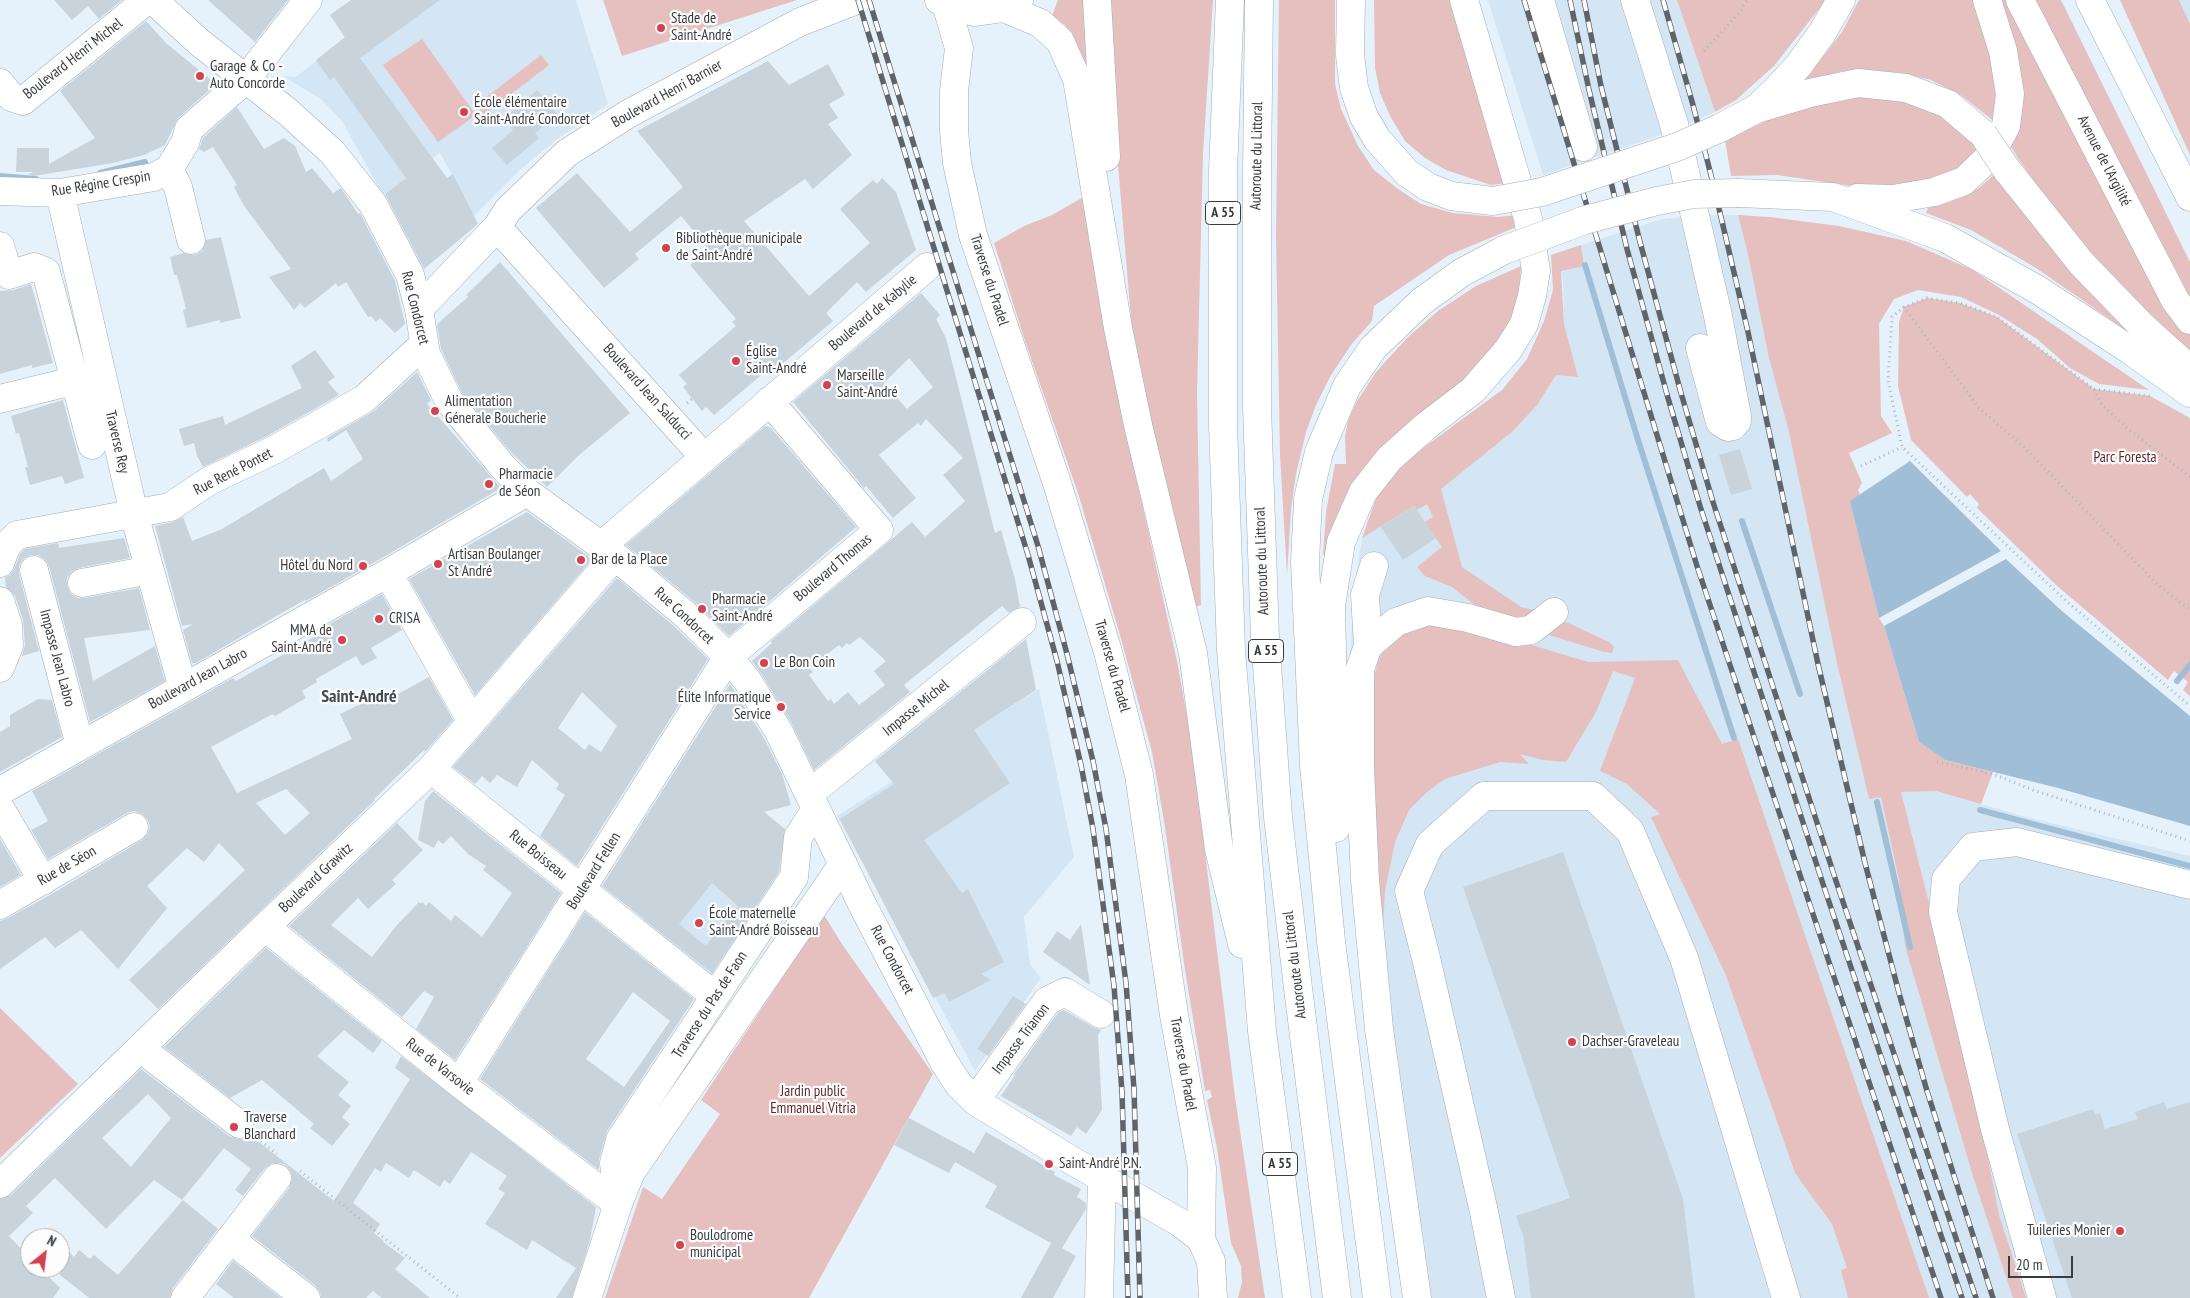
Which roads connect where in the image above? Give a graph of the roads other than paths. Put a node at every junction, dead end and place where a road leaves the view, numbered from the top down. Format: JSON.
{"nodes":[{"id":1,"x":147,"y":0,"type":"edge"},
{"id":2,"x":153,"y":0,"type":"edge"},
{"id":3,"x":308,"y":0,"type":"edge"},
{"id":4,"x":857,"y":0,"type":"edge"},
{"id":5,"x":1097,"y":0,"type":"edge"},
{"id":6,"x":1230,"y":0,"type":"edge"},
{"id":7,"x":1260,"y":0,"type":"edge"},
{"id":8,"x":1351,"y":0,"type":"edge"},
{"id":9,"x":1464,"y":0,"type":"edge"},
{"id":10,"x":1540,"y":0,"type":"edge"},
{"id":11,"x":1635,"y":0,"type":"edge"},
{"id":12,"x":1841,"y":0,"type":"edge"},
{"id":13,"x":1987,"y":0,"type":"edge"},
{"id":14,"x":2020,"y":0,"type":"edge"},
{"id":15,"x":2090,"y":0,"type":"edge"},
{"id":16,"x":942,"y":2,"type":"edge"},
{"id":17,"x":1005,"y":6,"type":"edge"},
{"id":18,"x":959,"y":48,"type":"junction"},
{"id":19,"x":246,"y":79,"type":"junction"},
{"id":20,"x":0,"y":83,"type":"edge"},
{"id":21,"x":1756,"y":109,"type":"junction"},
{"id":22,"x":1583,"y":147,"type":"dead end"},
{"id":23,"x":169,"y":169,"type":"junction"},
{"id":24,"x":0,"y":190,"type":"edge"},
{"id":25,"x":60,"y":193,"type":"junction"},
{"id":26,"x":1833,"y":197,"type":"junction"},
{"id":27,"x":2190,"y":197,"type":"edge"},
{"id":28,"x":497,"y":227,"type":"junction"},
{"id":29,"x":191,"y":240,"type":"dead end"},
{"id":30,"x":0,"y":246,"type":"edge"},
{"id":31,"x":927,"y":267,"type":"dead end"},
{"id":32,"x":419,"y":309,"type":"junction"},
{"id":33,"x":2190,"y":320,"type":"edge"},
{"id":34,"x":1118,"y":328,"type":"junction"},
{"id":35,"x":424,"y":344,"type":"junction"},
{"id":36,"x":1700,"y":348,"type":"dead end"},
{"id":37,"x":2190,"y":369,"type":"edge"},
{"id":38,"x":102,"y":374,"type":"junction"},
{"id":39,"x":75,"y":380,"type":"junction"},
{"id":40,"x":2190,"y":393,"type":"edge"},
{"id":41,"x":0,"y":399,"type":"edge"},
{"id":42,"x":769,"y":401,"type":"junction"},
{"id":43,"x":92,"y":445,"type":"dead end"},
{"id":44,"x":704,"y":457,"type":"junction"},
{"id":45,"x":527,"y":492,"type":"junction"},
{"id":46,"x":134,"y":514,"type":"junction"},
{"id":47,"x":608,"y":551,"type":"junction"},
{"id":48,"x":0,"y":563,"type":"edge"},
{"id":49,"x":1374,"y":566,"type":"dead end"},
{"id":50,"x":34,"y":570,"type":"dead end"},
{"id":51,"x":150,"y":570,"type":"junction"},
{"id":52,"x":388,"y":573,"type":"junction"},
{"id":53,"x":82,"y":583,"type":"dead end"},
{"id":54,"x":0,"y":601,"type":"edge"},
{"id":55,"x":1554,"y":612,"type":"dead end"},
{"id":56,"x":1022,"y":622,"type":"dead end"},
{"id":57,"x":1368,"y":646,"type":"junction"},
{"id":58,"x":728,"y":657,"type":"junction"},
{"id":59,"x":0,"y":668,"type":"edge"},
{"id":60,"x":183,"y":688,"type":"junction"},
{"id":61,"x":472,"y":722,"type":"junction"},
{"id":62,"x":80,"y":746,"type":"junction"},
{"id":63,"x":431,"y":769,"type":"junction"},
{"id":64,"x":0,"y":792,"type":"edge"},
{"id":65,"x":813,"y":802,"type":"junction"},
{"id":66,"x":0,"y":808,"type":"edge"},
{"id":67,"x":134,"y":827,"type":"dead end"},
{"id":68,"x":844,"y":864,"type":"junction"},
{"id":69,"x":43,"y":881,"type":"junction"},
{"id":70,"x":2190,"y":885,"type":"edge"},
{"id":71,"x":582,"y":891,"type":"junction"},
{"id":72,"x":0,"y":905,"type":"edge"},
{"id":73,"x":265,"y":927,"type":"junction"},
{"id":74,"x":1331,"y":941,"type":"junction"},
{"id":75,"x":715,"y":996,"type":"junction"},
{"id":76,"x":1101,"y":1014,"type":"dead end"},
{"id":77,"x":1262,"y":1031,"type":"junction"},
{"id":78,"x":140,"y":1048,"type":"junction"},
{"id":79,"x":459,"y":1084,"type":"junction"},
{"id":80,"x":975,"y":1101,"type":"junction"},
{"id":81,"x":239,"y":1124,"type":"road end"},
{"id":82,"x":283,"y":1166,"type":"road end"},
{"id":83,"x":1102,"y":1177,"type":"junction"},
{"id":84,"x":0,"y":1184,"type":"edge"},
{"id":85,"x":618,"y":1204,"type":"junction"},
{"id":86,"x":230,"y":1239,"type":"junction"},
{"id":87,"x":1201,"y":1239,"type":"junction"},
{"id":88,"x":185,"y":1298,"type":"edge"},
{"id":89,"x":306,"y":1298,"type":"edge"},
{"id":90,"x":587,"y":1298,"type":"edge"},
{"id":91,"x":1099,"y":1298,"type":"edge"},
{"id":92,"x":1213,"y":1298,"type":"edge"},
{"id":93,"x":1297,"y":1298,"type":"edge"},
{"id":94,"x":1337,"y":1298,"type":"edge"},
{"id":95,"x":1377,"y":1298,"type":"edge"},
{"id":96,"x":1417,"y":1298,"type":"edge"},
{"id":97,"x":1501,"y":1298,"type":"edge"},
{"id":98,"x":1786,"y":1298,"type":"edge"},
{"id":99,"x":2042,"y":1298,"type":"edge"}],
"edges":[{"from":1,"to":20,"type":"main road","name":"Boulevard Henri Michel"},
{"from":2,"to":19,"type":"main road","name":"Rue Condorcet"},
{"from":3,"to":19,"type":"main road","name":"Rue Régine Crespin"},
{"from":4,"to":28,"type":"main road","name":"Boulevard Henri Barnier"},
{"from":5,"to":34,"type":"main road"},
{"from":6,"to":77,"type":"main road","number":"A 55"},
{"from":7,"to":94,"type":"main road","name":"Autoroute du Littoral","number":"A 55"},
{"from":8,"to":21,"type":"main road","bridge":true},
{"from":9,"to":74,"type":"main road"},
{"from":10,"to":22,"type":"main road"},
{"from":11,"to":36,"type":"main road"},
{"from":12,"to":21,"type":"main road"},
{"from":13,"to":26,"type":"main road"},
{"from":14,"to":33,"type":"main road","name":"Avenue de l'Argilité"},
{"from":15,"to":27,"type":"main road"},
{"from":16,"to":17,"type":"main road"},
{"from":16,"to":18,"type":"main road","name":"Traverse du Pradel"},
{"from":17,"to":18,"type":"main road"},
{"from":17,"to":34,"type":"main road"},
{"from":18,"to":87,"type":"main road","name":"Traverse du Pradel"},
{"from":19,"to":23,"type":"main road","name":"Rue Régine Crespin"},
{"from":19,"to":32,"type":"main road","name":"Rue Condorcet"},
{"from":21,"to":37,"type":"main road","bridge":true},
{"from":23,"to":25,"type":"main road","name":"Rue Régine Crespin"},
{"from":23,"to":29,"type":"main road"},
{"from":24,"to":25,"type":"main road","name":"Rue Régine Crespin"},
{"from":25,"to":38,"type":"main road","name":"Traverse Rey"},
{"from":26,"to":40,"type":"main road"},
{"from":26,"to":74,"type":"main road","bridge":true},
{"from":28,"to":32,"type":"main road","name":"Boulevard Henri Barnier"},
{"from":28,"to":44,"type":"main road","name":"Boulevard Jean Salducci"},
{"from":30,"to":39,"type":"main road"},
{"from":31,"to":42,"type":"main road","name":"Boulevard de Kabylie"},
{"from":32,"to":35,"type":"main road","name":"Rue Condorcet"},
{"from":34,"to":77,"type":"main road"},
{"from":35,"to":45,"type":"main road","name":"Rue Condorcet"},
{"from":35,"to":46,"type":"main road","name":"Rue René Pontet"},
{"from":38,"to":39,"type":"main road"},
{"from":38,"to":46,"type":"main road","name":"Traverse Rey"},
{"from":39,"to":41,"type":"main road"},
{"from":39,"to":43,"type":"main road"},
{"from":42,"to":44,"type":"main road","name":"Boulevard de Kabylie"},
{"from":42,"to":58,"type":"main road","name":"Boulevard Thomas"},
{"from":44,"to":47,"type":"main road"},
{"from":45,"to":47,"type":"main road","name":"Rue Condorcet"},
{"from":45,"to":52,"type":"main road","name":"Boulevard Jean Labro"},
{"from":46,"to":48,"type":"main road","name":"Rue René Pontet"},
{"from":46,"to":51,"type":"main road","name":"Traverse Rey"},
{"from":47,"to":58,"type":"main road","name":"Rue Condorcet"},
{"from":47,"to":61,"type":"main road","name":"Boulevard Grawitz"},
{"from":49,"to":57,"type":"main road"},
{"from":50,"to":62,"type":"main road","name":"Impasse Jean Labro"},
{"from":51,"to":53,"type":"main road"},
{"from":51,"to":60,"type":"main road","name":"Traverse Rey"},
{"from":52,"to":60,"type":"main road","name":"Boulevard Jean Labro"},
{"from":52,"to":61,"type":"main road"},
{"from":54,"to":59,"type":"main road"},
{"from":55,"to":57,"type":"main road"},
{"from":56,"to":65,"type":"main road","name":"Impasse Michel"},
{"from":57,"to":96,"type":"main road"},
{"from":58,"to":65,"type":"main road","name":"Rue Condorcet"},
{"from":58,"to":71,"type":"main road","name":"Boulevard Fellen"},
{"from":60,"to":62,"type":"main road","name":"Boulevard Jean Labro"},
{"from":61,"to":63,"type":"main road","name":"Boulevard Grawitz"},
{"from":62,"to":64,"type":"main road","name":"Boulevard Jean Labro"},
{"from":63,"to":71,"type":"main road","name":"Rue Boisseau"},
{"from":63,"to":73,"type":"main road","name":"Boulevard Grawitz"},
{"from":65,"to":68,"type":"main road","name":"Rue Condorcet"},
{"from":65,"to":75,"type":"main road","name":"Traverse du Pas de Faon"},
{"from":66,"to":69,"type":"main road"},
{"from":67,"to":69,"type":"main road","name":"Rue de Séon"},
{"from":68,"to":80,"type":"main road","name":"Rue Condorcet"},
{"from":68,"to":85,"type":"main road","name":"Traverse du Pas de Faon"},
{"from":69,"to":72,"type":"main road","name":"Rue de Séon"},
{"from":70,"to":99,"type":"main road"},
{"from":71,"to":75,"type":"main road","name":"Rue Boisseau"},
{"from":71,"to":79,"type":"main road","name":"Boulevard Fellen"},
{"from":73,"to":78,"type":"main road","name":"Boulevard Grawitz"},
{"from":73,"to":79,"type":"main road","name":"Rue de Varsovie"},
{"from":74,"to":95,"type":"main road"},
{"from":75,"to":85,"type":"main road","name":"Traverse du Pas de Faon"},
{"from":76,"to":80,"type":"main road","name":"Impasse Trianon"},
{"from":77,"to":93,"type":"main road","number":"A 55"},
{"from":78,"to":81,"type":"main road"},
{"from":78,"to":84,"type":"main road","name":"Boulevard Grawitz"},
{"from":79,"to":85,"type":"main road","name":"Rue de Varsovie"},
{"from":80,"to":83,"type":"main road","name":"Rue Condorcet"},
{"from":82,"to":86,"type":"main road"},
{"from":83,"to":87,"type":"main road","name":"Rue Condorcet"},
{"from":83,"to":91,"type":"main road"},
{"from":85,"to":90,"type":"main road","name":"Traverse du Pas de Faon"},
{"from":86,"to":88,"type":"main road"},
{"from":86,"to":89,"type":"main road"},
{"from":87,"to":92,"type":"main road","name":"Traverse du Pradel"},
{"from":97,"to":98,"type":"main road"}]}
